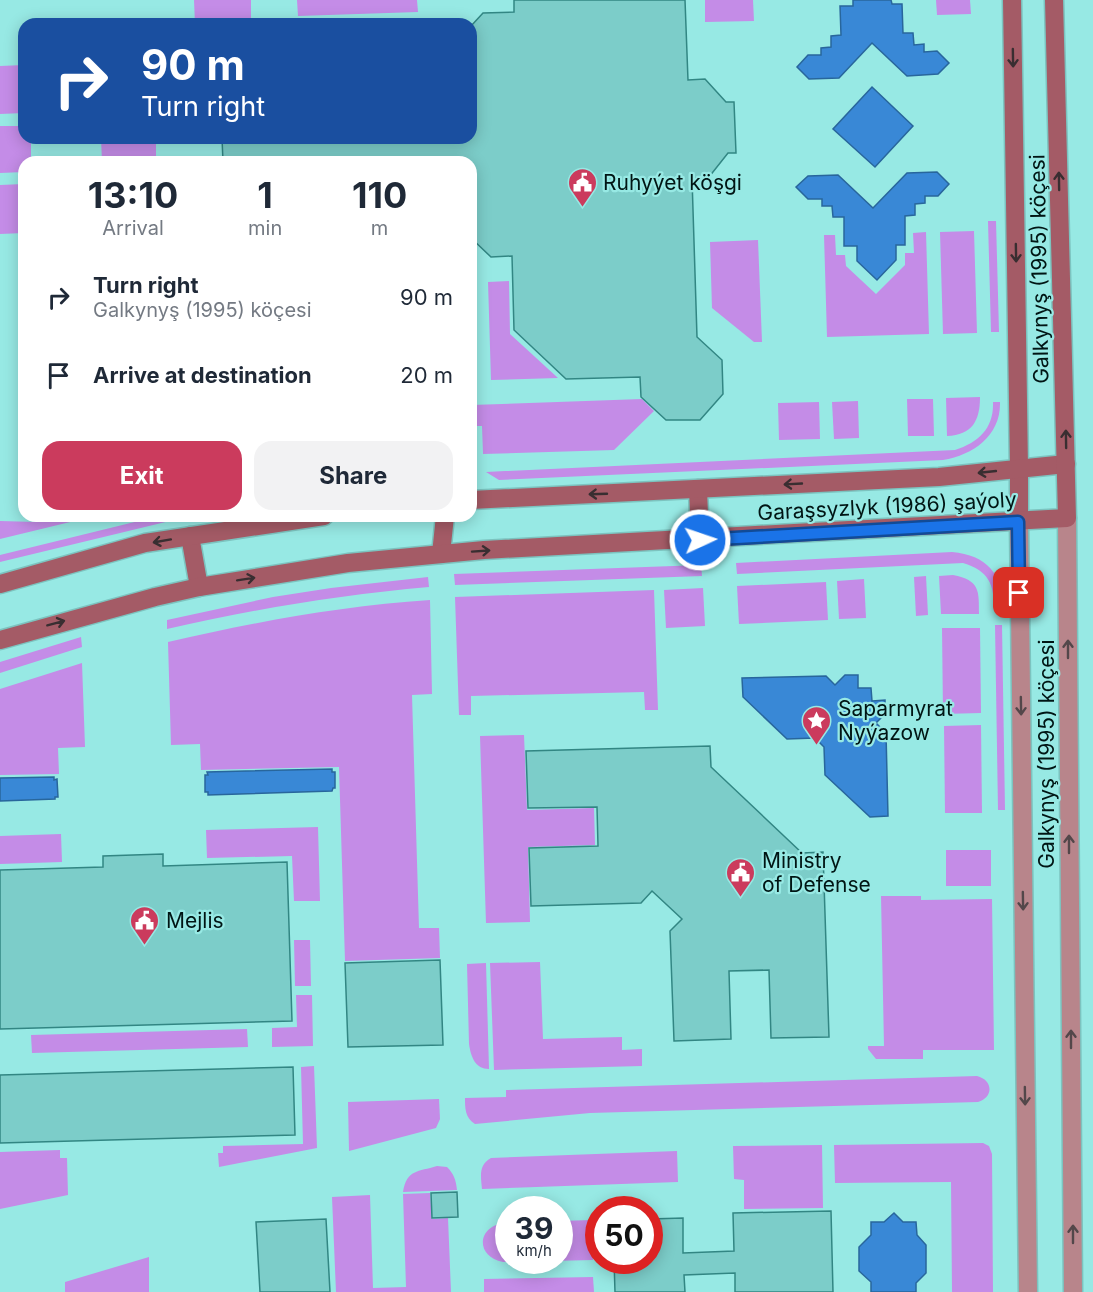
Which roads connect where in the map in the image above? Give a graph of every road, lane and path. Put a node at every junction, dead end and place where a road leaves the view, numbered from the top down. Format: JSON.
{"nodes":[{"id":1,"x":1012,"y":0,"type":"edge"},
{"id":2,"x":1054,"y":0,"type":"edge"},
{"id":3,"x":1066,"y":464,"type":"junction"},
{"id":4,"x":1019,"y":468,"type":"junction"},
{"id":5,"x":698,"y":489,"type":"junction"},
{"id":6,"x":477,"y":500,"type":"edge"},
{"id":7,"x":1066,"y":518,"type":"junction"},
{"id":8,"x":284,"y":522,"type":"edge"},
{"id":9,"x":444,"y":522,"type":"edge"},
{"id":10,"x":1018,"y":522,"type":"junction"},
{"id":11,"x":190,"y":536,"type":"junction"},
{"id":12,"x":700,"y":540,"type":"junction"},
{"id":13,"x":441,"y":554,"type":"junction"},
{"id":14,"x":0,"y":584,"type":"edge"},
{"id":15,"x":199,"y":587,"type":"junction"},
{"id":16,"x":0,"y":640,"type":"edge"},
{"id":17,"x":1028,"y":1292,"type":"edge"},
{"id":18,"x":1073,"y":1292,"type":"edge"}],
"edges":[{"from":1,"to":4,"type":"main road","name":"Galkynyş (1995) köçesi","one_way":true},
{"from":3,"to":2,"type":"main road","name":"Galkynyş (1995) köçesi","one_way":true},
{"from":3,"to":4,"type":"main road","name":"Garaşsyzlyk (1986) şaýoly"},
{"from":3,"to":7,"type":"main road","name":"Galkynyş (1995) köçesi"},
{"from":4,"to":5,"type":"main road","name":"Garaşsyzlyk (1986) şaýoly","one_way":true},
{"from":4,"to":10,"type":"main road","name":"Galkynyş (1995) köçesi"},
{"from":5,"to":6,"type":"main road","name":"Garaşsyzlyk (1986) şaýoly","one_way":true},
{"from":5,"to":12,"type":"main road"},
{"from":7,"to":10,"type":"main road","name":"Garaşsyzlyk (1986) şaýoly"},
{"from":18,"to":7,"type":"street","name":"Galkynyş (1995) köçesi","one_way":true},
{"from":8,"to":11,"type":"main road"},
{"from":9,"to":13,"type":"main road"},
{"from":10,"to":12,"type":"main road","name":"Garaşsyzlyk (1986) şaýoly"},
{"from":10,"to":17,"type":"street","name":"Galkynyş (1995) köçesi","one_way":true},
{"from":11,"to":14,"type":"main road","one_way":true},
{"from":11,"to":15,"type":"main road"},
{"from":13,"to":12,"type":"main road","name":"Garaşsyzlyk (1986) şaýoly","one_way":true},
{"from":15,"to":13,"type":"main road","name":"Garaşsyzlyk (1986) şaýoly","one_way":true},
{"from":16,"to":15,"type":"main road","name":"Garaşsyzlyk (1986) şaýoly","one_way":true}]}
